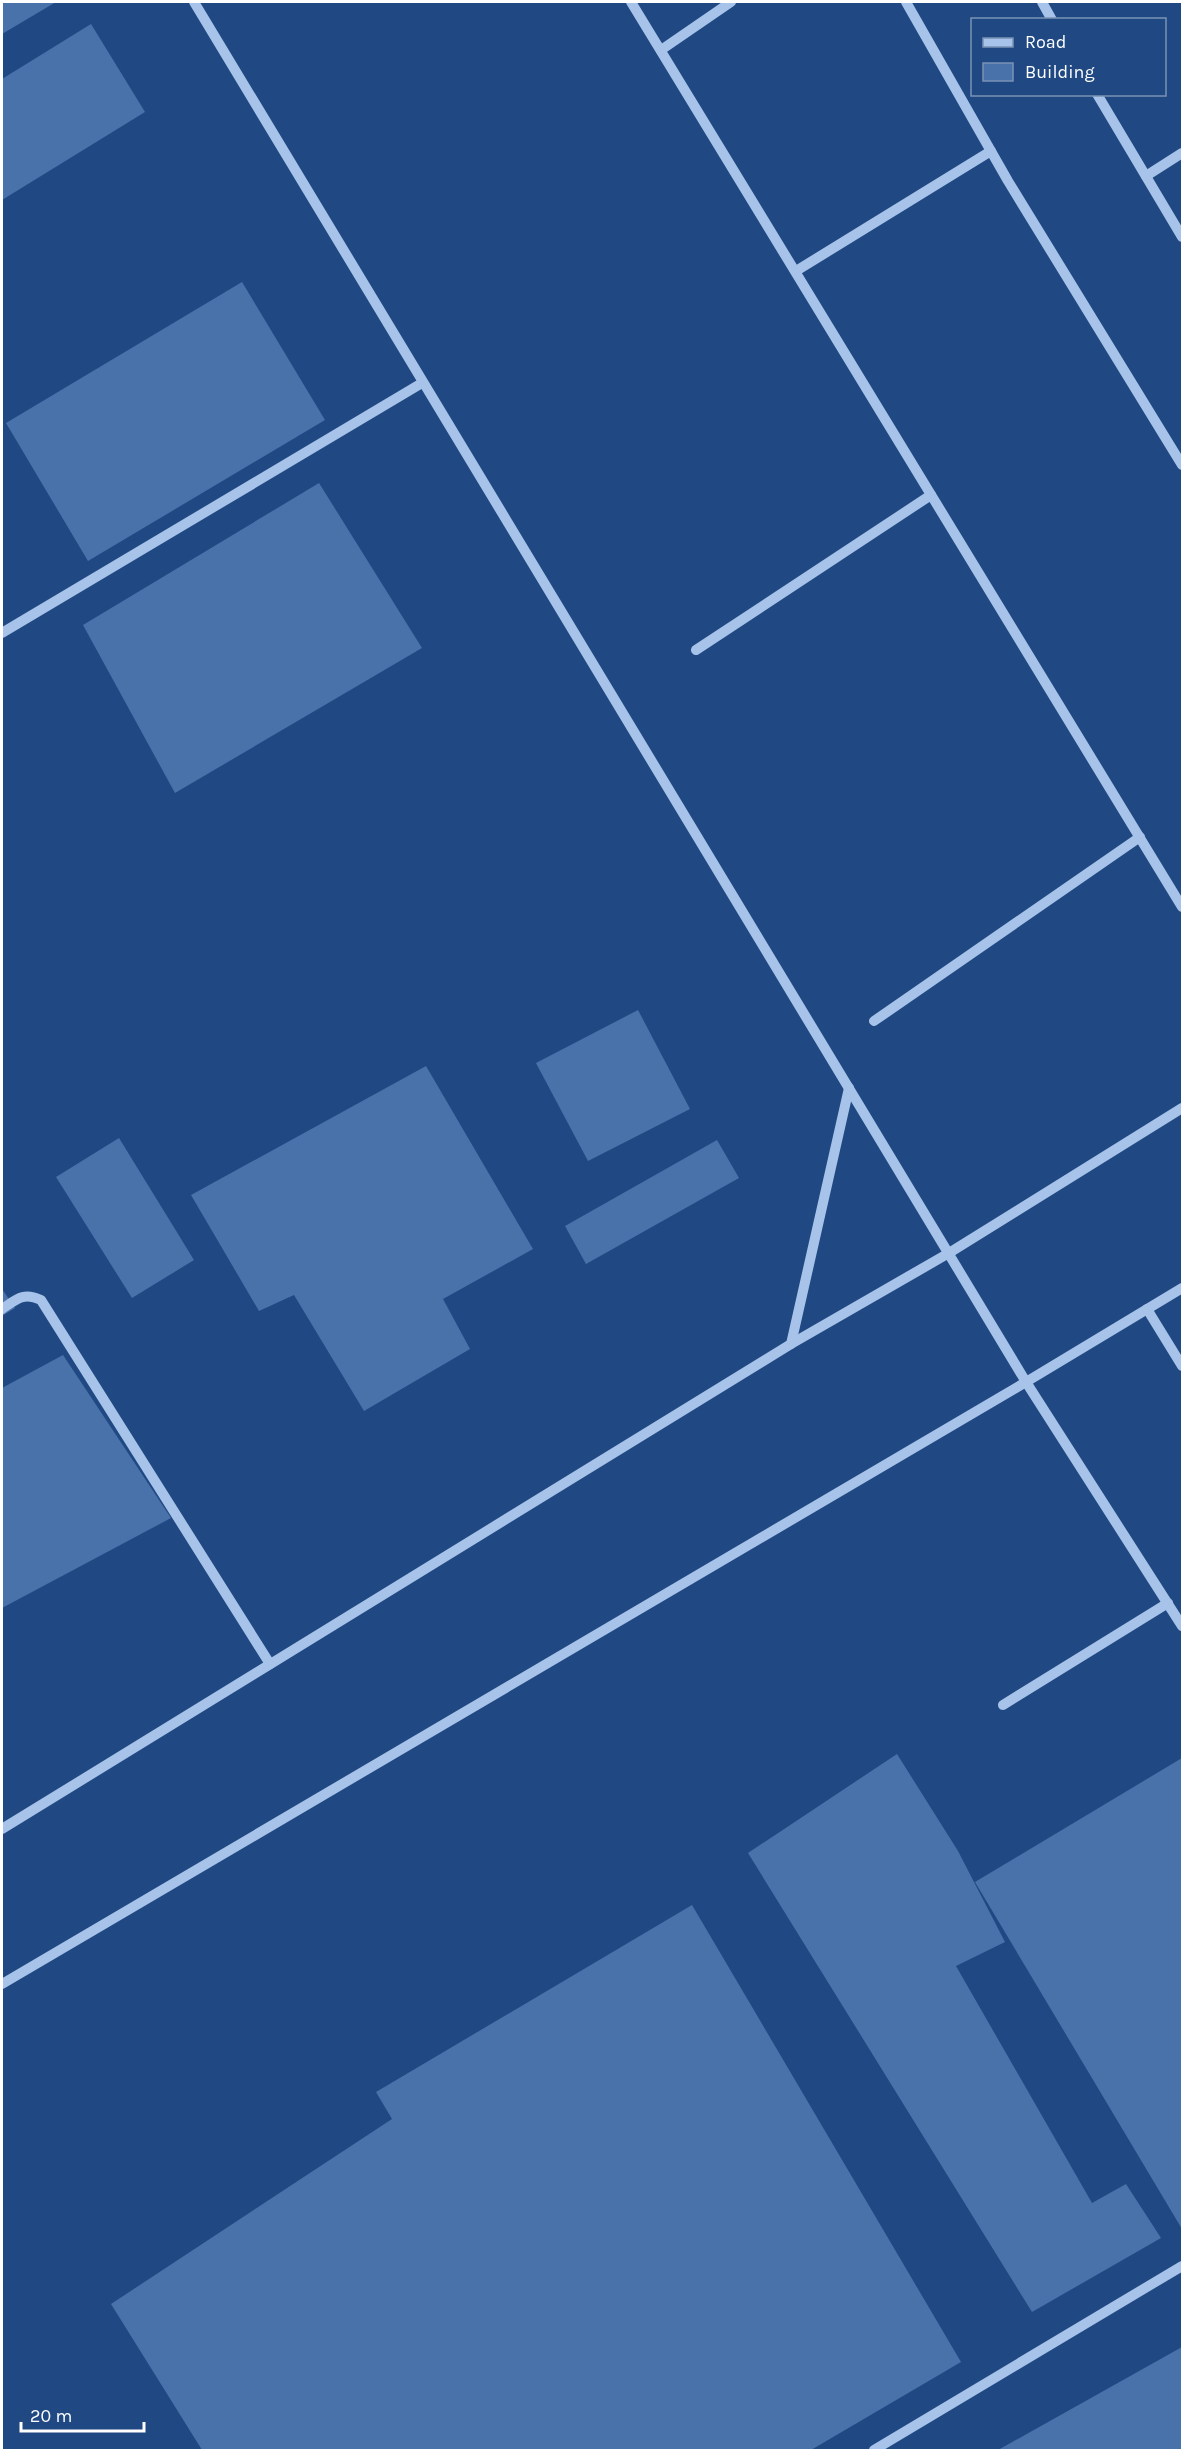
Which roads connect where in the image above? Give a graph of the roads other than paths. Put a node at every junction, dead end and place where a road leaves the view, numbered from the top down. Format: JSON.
{"nodes":[{"id":1,"x":194,"y":2,"type":"edge"},
{"id":2,"x":631,"y":2,"type":"edge"},
{"id":3,"x":731,"y":2,"type":"edge"},
{"id":4,"x":906,"y":2,"type":"edge"},
{"id":5,"x":1041,"y":2,"type":"edge"},
{"id":6,"x":1051,"y":18,"type":"edge"},
{"id":7,"x":661,"y":50,"type":"junction"},
{"id":8,"x":1098,"y":96,"type":"edge"},
{"id":9,"x":991,"y":151,"type":"junction"},
{"id":10,"x":1182,"y":153,"type":"edge"},
{"id":11,"x":1146,"y":176,"type":"junction"},
{"id":12,"x":1182,"y":237,"type":"edge"},
{"id":13,"x":795,"y":271,"type":"junction"},
{"id":14,"x":422,"y":383,"type":"junction"},
{"id":15,"x":1182,"y":465,"type":"edge"},
{"id":16,"x":932,"y":495,"type":"junction"},
{"id":17,"x":2,"y":633,"type":"edge"},
{"id":18,"x":696,"y":650,"type":"dead end"},
{"id":19,"x":1140,"y":837,"type":"junction"},
{"id":20,"x":1182,"y":907,"type":"edge"},
{"id":21,"x":874,"y":1021,"type":"dead end"},
{"id":22,"x":849,"y":1088,"type":"junction"},
{"id":23,"x":1182,"y":1108,"type":"edge"},
{"id":24,"x":950,"y":1253,"type":"junction"},
{"id":25,"x":1182,"y":1288,"type":"edge"},
{"id":26,"x":2,"y":1309,"type":"edge"},
{"id":27,"x":1147,"y":1309,"type":"junction"},
{"id":28,"x":791,"y":1344,"type":"junction"},
{"id":29,"x":1182,"y":1366,"type":"edge"},
{"id":30,"x":1026,"y":1382,"type":"junction"},
{"id":31,"x":1168,"y":1603,"type":"junction"},
{"id":32,"x":1182,"y":1626,"type":"edge"},
{"id":33,"x":270,"y":1664,"type":"junction"},
{"id":34,"x":1003,"y":1705,"type":"dead end"},
{"id":35,"x":2,"y":1829,"type":"edge"},
{"id":36,"x":2,"y":1984,"type":"edge"},
{"id":37,"x":1182,"y":2266,"type":"edge"},
{"id":38,"x":874,"y":2451,"type":"edge"}],
"edges":[{"from":1,"to":14,"type":"street"},
{"from":2,"to":7,"type":"street"},
{"from":3,"to":7,"type":"street"},
{"from":4,"to":9,"type":"street"},
{"from":5,"to":6,"type":"street"},
{"from":7,"to":13,"type":"street"},
{"from":8,"to":11,"type":"street"},
{"from":9,"to":13,"type":"street"},
{"from":9,"to":15,"type":"street"},
{"from":10,"to":11,"type":"street"},
{"from":11,"to":12,"type":"street"},
{"from":13,"to":16,"type":"street"},
{"from":14,"to":17,"type":"street"},
{"from":14,"to":22,"type":"street"},
{"from":16,"to":18,"type":"street"},
{"from":16,"to":19,"type":"street"},
{"from":19,"to":20,"type":"street"},
{"from":19,"to":21,"type":"street"},
{"from":22,"to":24,"type":"street"},
{"from":22,"to":28,"type":"street"},
{"from":23,"to":24,"type":"street"},
{"from":24,"to":28,"type":"street"},
{"from":24,"to":30,"type":"street"},
{"from":25,"to":27,"type":"street"},
{"from":26,"to":33,"type":"street"},
{"from":27,"to":29,"type":"street"},
{"from":27,"to":30,"type":"street"},
{"from":28,"to":33,"type":"street"},
{"from":30,"to":31,"type":"street"},
{"from":30,"to":36,"type":"street"},
{"from":31,"to":32,"type":"street"},
{"from":31,"to":34,"type":"street"},
{"from":33,"to":35,"type":"street"},
{"from":37,"to":38,"type":"street"}]}
